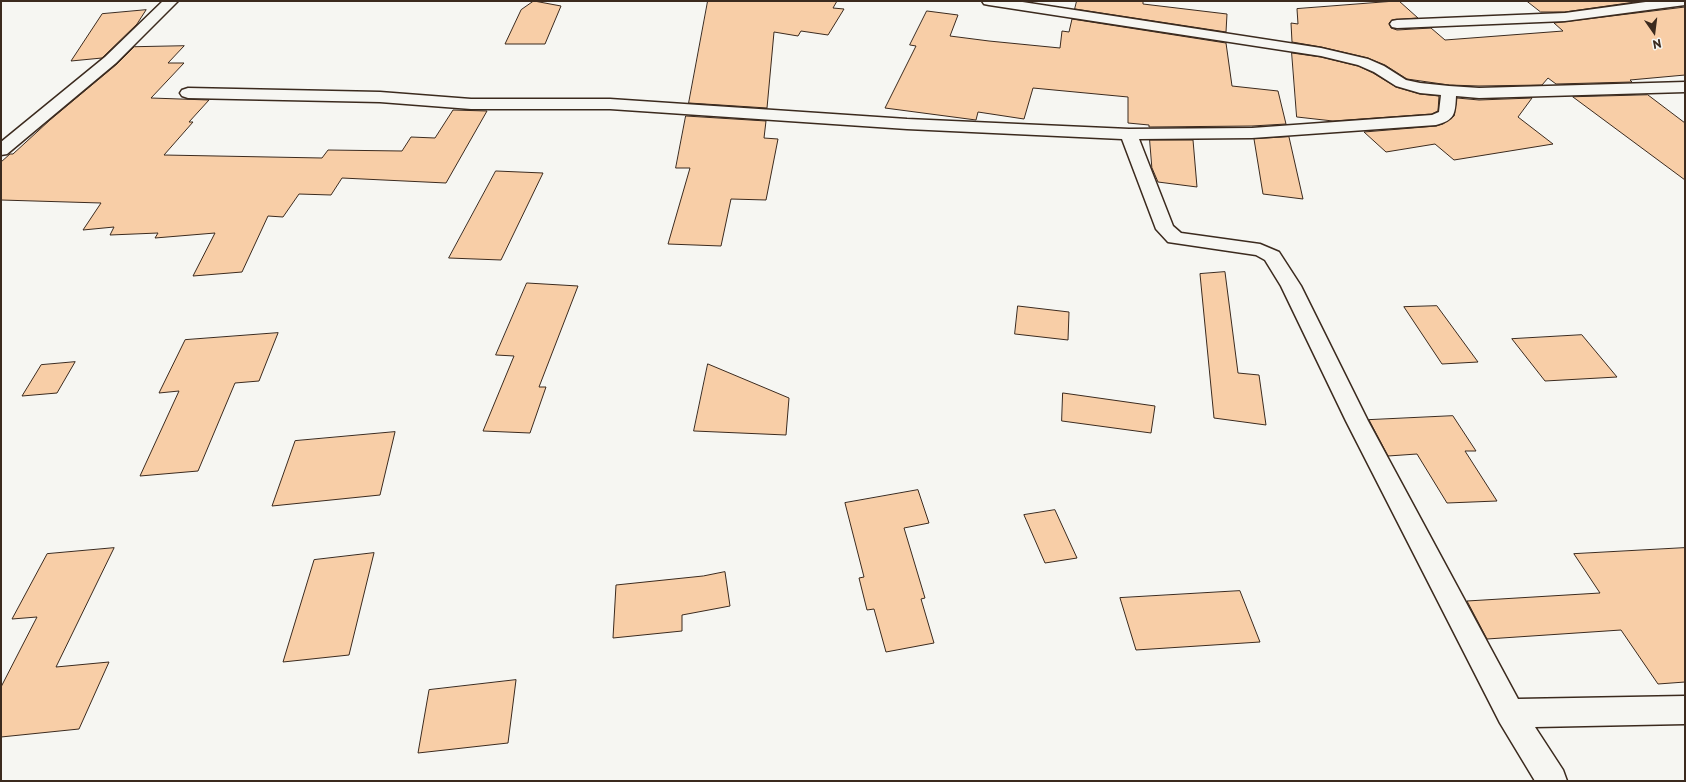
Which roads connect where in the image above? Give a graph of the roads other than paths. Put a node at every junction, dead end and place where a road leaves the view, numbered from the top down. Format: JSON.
{"nodes":[{"id":1,"x":171,"y":1,"type":"edge"},
{"id":2,"x":989,"y":1,"type":"edge"},
{"id":3,"x":1684,"y":1,"type":"edge"},
{"id":4,"x":1397,"y":24,"type":"dead end"},
{"id":5,"x":1685,"y":87,"type":"edge"},
{"id":6,"x":1449,"y":91,"type":"junction"},
{"id":7,"x":188,"y":93,"type":"dead end"},
{"id":8,"x":1129,"y":134,"type":"junction"},
{"id":9,"x":1,"y":150,"type":"edge"},
{"id":10,"x":1685,"y":710,"type":"edge"},
{"id":11,"x":1510,"y":713,"type":"junction"},
{"id":12,"x":1552,"y":781,"type":"edge"}],
"edges":[{"from":1,"to":9,"type":"street"},
{"from":2,"to":6,"type":"street"},
{"from":3,"to":4,"type":"street"},
{"from":5,"to":6,"type":"street"},
{"from":6,"to":8,"type":"street"},
{"from":7,"to":8,"type":"street"},
{"from":8,"to":11,"type":"street"},
{"from":10,"to":11,"type":"street"},
{"from":11,"to":12,"type":"street"}]}
